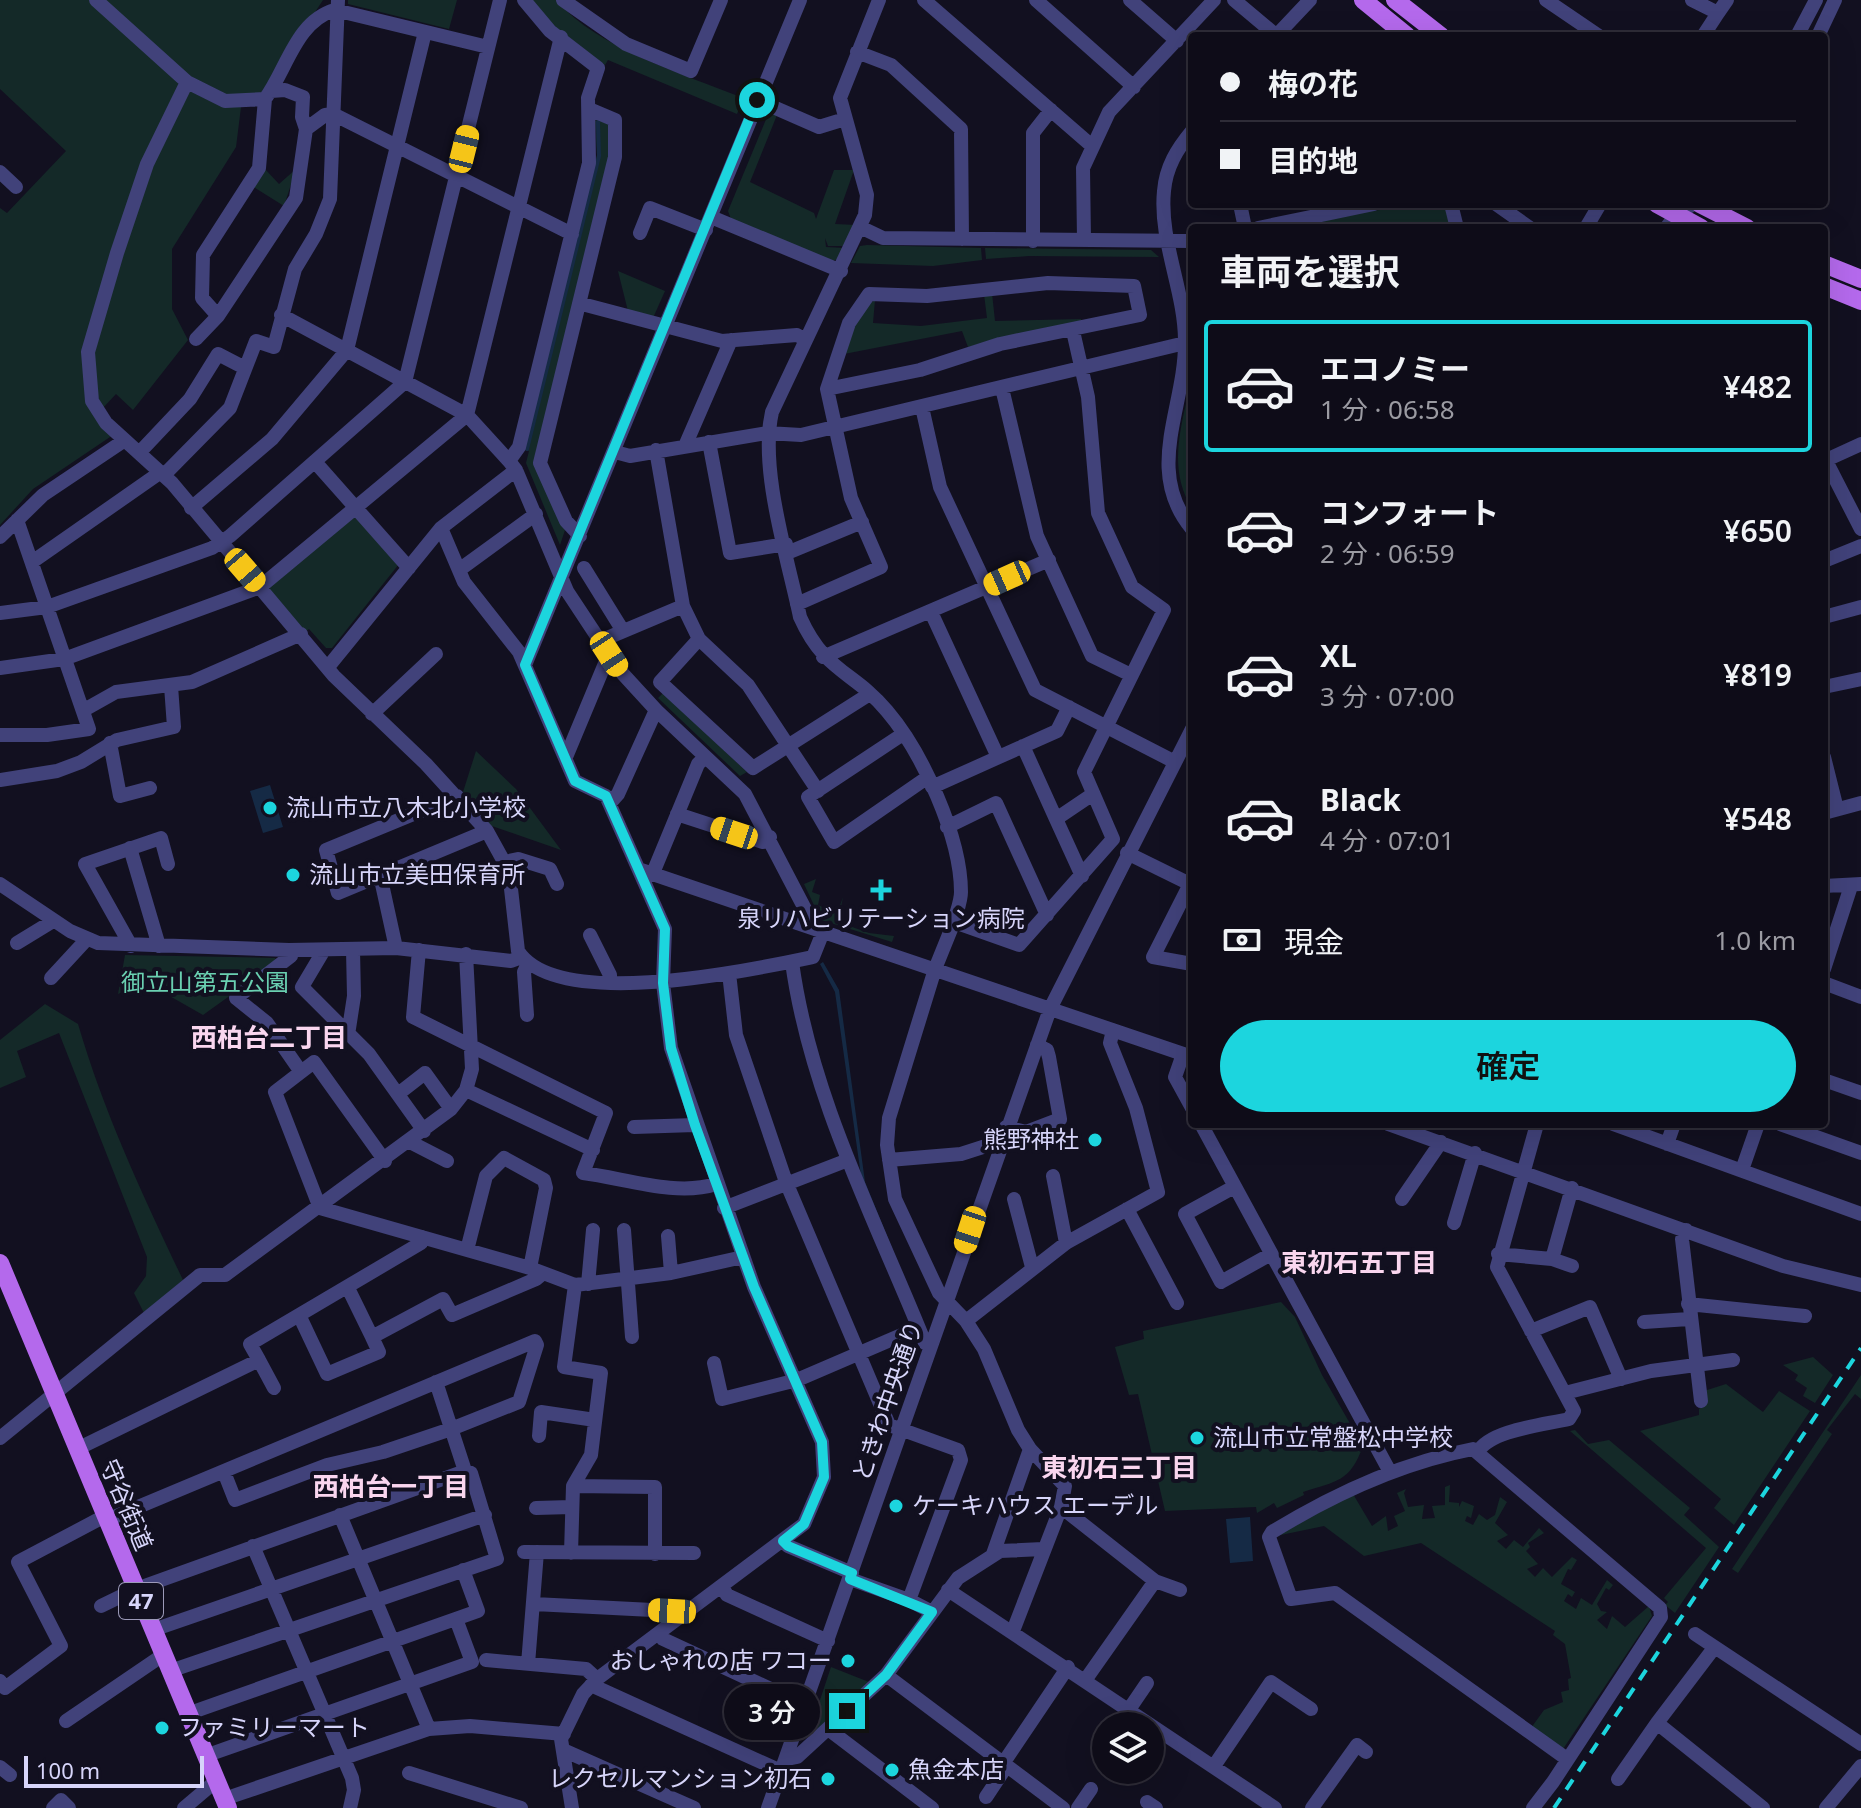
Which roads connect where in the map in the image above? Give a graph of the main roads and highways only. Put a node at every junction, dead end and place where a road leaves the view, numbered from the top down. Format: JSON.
{"nodes":[{"id":1,"x":1363,"y":0,"type":"edge"},
{"id":2,"x":1395,"y":0,"type":"edge"},
{"id":3,"x":1402,"y":32,"type":"edge"},
{"id":4,"x":1436,"y":32,"type":"edge"},
{"id":5,"x":1708,"y":208,"type":"edge"},
{"id":6,"x":1673,"y":216,"type":"edge"},
{"id":7,"x":1692,"y":224,"type":"edge"},
{"id":8,"x":1739,"y":224,"type":"edge"},
{"id":9,"x":1828,"y":266,"type":"edge"},
{"id":10,"x":1861,"y":279,"type":"edge"},
{"id":11,"x":1828,"y":288,"type":"edge"},
{"id":12,"x":1861,"y":301,"type":"edge"},
{"id":13,"x":0,"y":1263,"type":"edge"},
{"id":14,"x":226,"y":1803,"type":"edge"}],
"edges":[{"from":1,"to":3,"type":"main road"},
{"from":2,"to":4,"type":"main road"},
{"from":5,"to":8,"type":"main road"},
{"from":6,"to":7,"type":"main road"},
{"from":9,"to":10,"type":"main road"},
{"from":11,"to":12,"type":"main road"},
{"from":13,"to":14,"type":"main road","name":"守谷街道","number":"47"}]}
